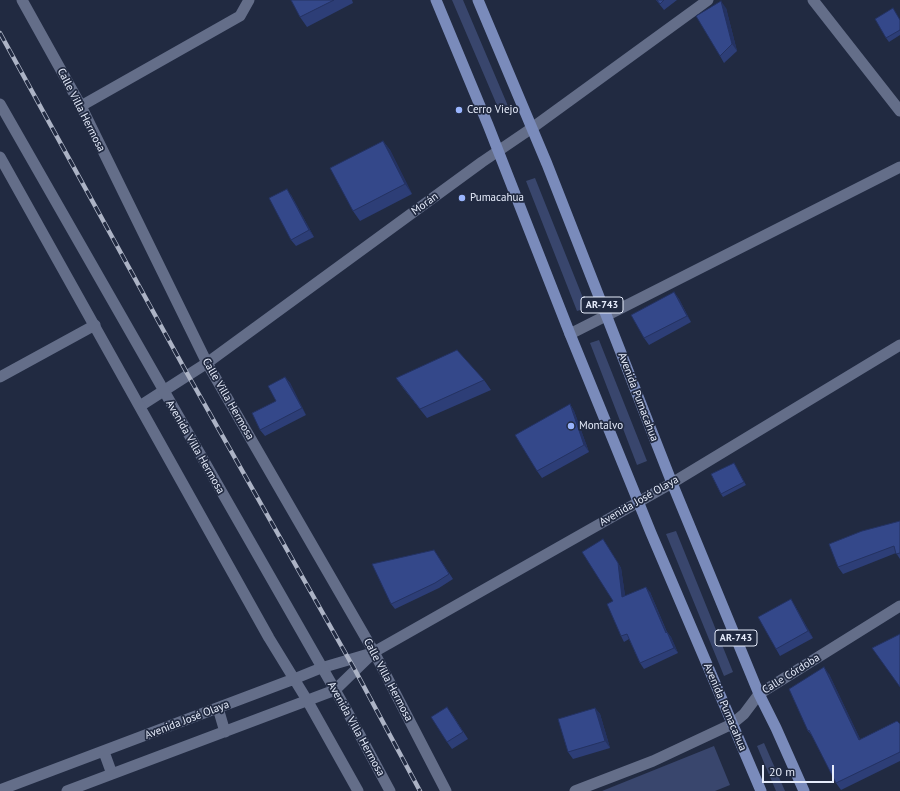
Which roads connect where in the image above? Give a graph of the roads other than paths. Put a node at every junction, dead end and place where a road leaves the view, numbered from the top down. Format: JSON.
{"nodes":[{"id":1,"x":22,"y":0,"type":"edge"},
{"id":2,"x":250,"y":0,"type":"edge"},
{"id":3,"x":436,"y":0,"type":"edge"},
{"id":4,"x":478,"y":0,"type":"edge"},
{"id":5,"x":708,"y":0,"type":"edge"},
{"id":6,"x":813,"y":0,"type":"edge"},
{"id":7,"x":0,"y":104,"type":"edge"},
{"id":8,"x":81,"y":106,"type":"junction"},
{"id":9,"x":900,"y":110,"type":"edge"},
{"id":10,"x":532,"y":128,"type":"junction"},
{"id":11,"x":498,"y":151,"type":"junction"},
{"id":12,"x":0,"y":157,"type":"edge"},
{"id":13,"x":900,"y":167,"type":"edge"},
{"id":14,"x":606,"y":316,"type":"junction"},
{"id":15,"x":94,"y":325,"type":"junction"},
{"id":16,"x":570,"y":334,"type":"junction"},
{"id":17,"x":900,"y":344,"type":"edge"},
{"id":18,"x":207,"y":363,"type":"junction"},
{"id":19,"x":0,"y":377,"type":"edge"},
{"id":20,"x":163,"y":390,"type":"junction"},
{"id":21,"x":140,"y":406,"type":"junction"},
{"id":22,"x":672,"y":483,"type":"junction"},
{"id":23,"x":638,"y":502,"type":"junction"},
{"id":24,"x":900,"y":606,"type":"edge"},
{"id":25,"x":374,"y":652,"type":"junction"},
{"id":26,"x":321,"y":668,"type":"junction"},
{"id":27,"x":294,"y":680,"type":"junction"},
{"id":28,"x":335,"y":690,"type":"junction"},
{"id":29,"x":759,"y":694,"type":"junction"},
{"id":30,"x":307,"y":700,"type":"junction"},
{"id":31,"x":218,"y":708,"type":"junction"},
{"id":32,"x":732,"y":724,"type":"junction"},
{"id":33,"x":226,"y":732,"type":"junction"},
{"id":34,"x":104,"y":752,"type":"junction"},
{"id":35,"x":112,"y":774,"type":"junction"},
{"id":36,"x":0,"y":790,"type":"edge"},
{"id":37,"x":67,"y":791,"type":"edge"},
{"id":38,"x":358,"y":791,"type":"edge"},
{"id":39,"x":390,"y":791,"type":"edge"},
{"id":40,"x":446,"y":791,"type":"edge"},
{"id":41,"x":575,"y":791,"type":"edge"},
{"id":42,"x":761,"y":791,"type":"edge"},
{"id":43,"x":804,"y":791,"type":"edge"}],
"edges":[{"from":1,"to":8,"type":"street","name":"Calle Villa Hermosa"},
{"from":2,"to":8,"type":"street"},
{"from":3,"to":11,"type":"main road","name":"Avenida Pumacahua","number":"AR-743"},
{"from":4,"to":10,"type":"main road","name":"Avenida Pumacahua","number":"AR-743"},
{"from":5,"to":10,"type":"street","name":"Morán"},
{"from":6,"to":9,"type":"street"},
{"from":7,"to":20,"type":"street","name":"Avenida Villa Hermosa"},
{"from":8,"to":18,"type":"street","name":"Calle Villa Hermosa"},
{"from":10,"to":11,"type":"street","name":"Morán"},
{"from":10,"to":14,"type":"main road","name":"Avenida Pumacahua","number":"AR-743"},
{"from":11,"to":16,"type":"main road","name":"Avenida Pumacahua","number":"AR-743"},
{"from":11,"to":18,"type":"street","name":"Morán"},
{"from":12,"to":15,"type":"street"},
{"from":13,"to":14,"type":"street"},
{"from":14,"to":16,"type":"street"},
{"from":14,"to":22,"type":"main road","name":"Avenida Pumacahua","number":"AR-743"},
{"from":15,"to":19,"type":"street"},
{"from":15,"to":21,"type":"street"},
{"from":16,"to":23,"type":"main road","name":"Avenida Pumacahua","number":"AR-743"},
{"from":17,"to":22,"type":"street","name":"Avenida José Olaya"},
{"from":18,"to":20,"type":"street","name":"Morán"},
{"from":18,"to":25,"type":"street","name":"Calle Villa Hermosa"},
{"from":20,"to":21,"type":"street","name":"Morán"},
{"from":20,"to":26,"type":"street","name":"Avenida Villa Hermosa"},
{"from":21,"to":27,"type":"street"},
{"from":22,"to":23,"type":"street","name":"Avenida José Olaya"},
{"from":22,"to":29,"type":"main road","name":"Avenida Pumacahua","number":"AR-743"},
{"from":23,"to":25,"type":"street","name":"Avenida José Olaya"},
{"from":23,"to":32,"type":"main road","name":"Avenida Pumacahua","number":"AR-743"},
{"from":24,"to":29,"type":"street","name":"Calle Córdoba"},
{"from":25,"to":26,"type":"street","name":"Avenida José Olaya"},
{"from":25,"to":28,"type":"street","name":"Avenida José Olaya"},
{"from":25,"to":40,"type":"street","name":"Calle Villa Hermosa"},
{"from":26,"to":27,"type":"street","name":"Avenida José Olaya"},
{"from":26,"to":28,"type":"street","name":"Avenida Villa Hermosa"},
{"from":27,"to":30,"type":"street"},
{"from":27,"to":31,"type":"street","name":"Avenida José Olaya"},
{"from":28,"to":30,"type":"street","name":"Avenida José Olaya"},
{"from":28,"to":39,"type":"street","name":"Avenida Villa Hermosa"},
{"from":29,"to":32,"type":"street","name":"Calle Córdoba"},
{"from":29,"to":43,"type":"main road","name":"Avenida Pumacahua","number":"AR-743"},
{"from":30,"to":33,"type":"street","name":"Avenida José Olaya"},
{"from":30,"to":38,"type":"street"},
{"from":31,"to":33,"type":"street"},
{"from":31,"to":34,"type":"street","name":"Avenida José Olaya"},
{"from":32,"to":41,"type":"street","name":"Calle Córdoba"},
{"from":32,"to":42,"type":"main road","name":"Avenida Pumacahua","number":"AR-743"},
{"from":33,"to":35,"type":"street","name":"Avenida José Olaya"},
{"from":34,"to":35,"type":"street"},
{"from":34,"to":36,"type":"street","name":"Avenida José Olaya"},
{"from":35,"to":37,"type":"street","name":"Avenida José Olaya"}]}
